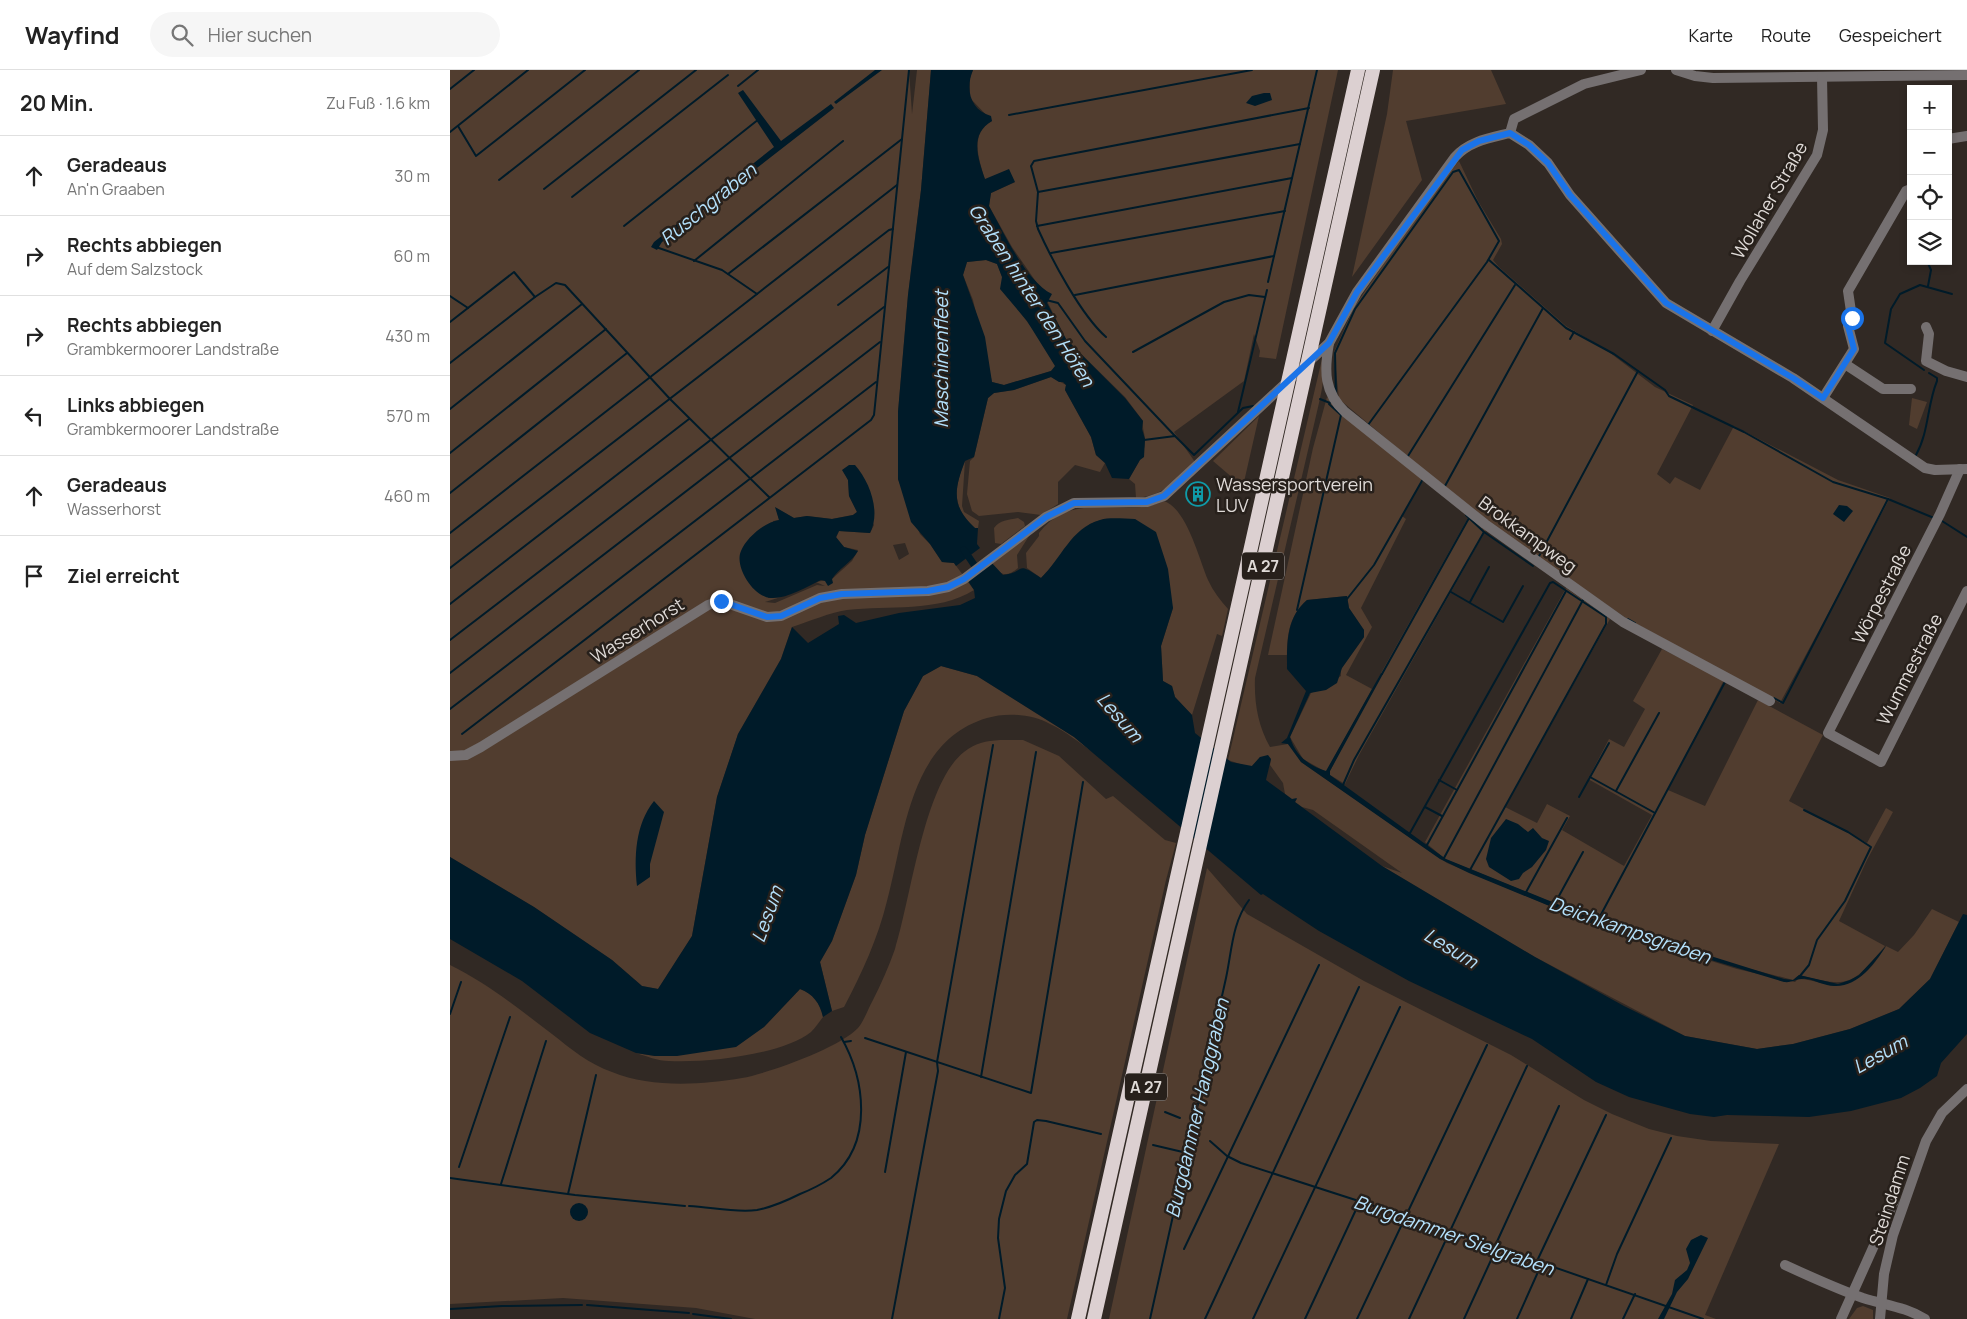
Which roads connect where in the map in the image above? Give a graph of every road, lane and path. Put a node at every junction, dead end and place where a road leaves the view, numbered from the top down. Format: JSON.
{"nodes":[{"id":1,"x":1358,"y":70,"type":"edge"},
{"id":2,"x":1373,"y":70,"type":"edge"},
{"id":3,"x":1641,"y":70,"type":"edge"},
{"id":4,"x":1676,"y":70,"type":"edge"},
{"id":5,"x":1927,"y":73,"type":"edge"},
{"id":6,"x":1738,"y":74,"type":"edge"},
{"id":7,"x":1967,"y":75,"type":"edge"},
{"id":8,"x":1822,"y":77,"type":"junction"},
{"id":9,"x":1510,"y":133,"type":"junction"},
{"id":10,"x":1967,"y":136,"type":"edge"},
{"id":11,"x":1952,"y":138,"type":"edge"},
{"id":12,"x":1907,"y":191,"type":"edge"},
{"id":13,"x":1926,"y":327,"type":"dead end"},
{"id":14,"x":1712,"y":332,"type":"junction"},
{"id":15,"x":1329,"y":343,"type":"junction"},
{"id":16,"x":1844,"y":364,"type":"junction"},
{"id":17,"x":1967,"y":377,"type":"edge"},
{"id":18,"x":1911,"y":389,"type":"dead end"},
{"id":19,"x":1823,"y":398,"type":"junction"},
{"id":20,"x":1963,"y":469,"type":"edge"},
{"id":21,"x":1967,"y":591,"type":"edge"},
{"id":22,"x":1770,"y":701,"type":"dead end"},
{"id":23,"x":450,"y":756,"type":"edge"},
{"id":24,"x":1881,"y":762,"type":"joint"},
{"id":25,"x":1967,"y":1089,"type":"edge"},
{"id":26,"x":1894,"y":1200,"type":"dead end"},
{"id":27,"x":1785,"y":1265,"type":"dead end"},
{"id":28,"x":1852,"y":1294,"type":"junction"},
{"id":29,"x":1882,"y":1304,"type":"junction"},
{"id":30,"x":1078,"y":1319,"type":"edge"},
{"id":31,"x":1094,"y":1319,"type":"edge"},
{"id":32,"x":1840,"y":1319,"type":"edge"},
{"id":33,"x":1880,"y":1319,"type":"edge"},
{"id":34,"x":1925,"y":1319,"type":"edge"}],
"edges":[{"from":1,"to":30,"type":"highway","number":"A 27"},
{"from":2,"to":31,"type":"highway","number":"A 27"},
{"from":3,"to":9,"type":"street"},
{"from":4,"to":6,"type":"street"},
{"from":5,"to":7,"type":"street"},
{"from":5,"to":8,"type":"street"},
{"from":6,"to":8,"type":"street"},
{"from":8,"to":14,"type":"street","name":"Wollaher Straße"},
{"from":9,"to":14,"type":"street"},
{"from":9,"to":15,"type":"street"},
{"from":10,"to":11,"type":"street"},
{"from":12,"to":16,"type":"street"},
{"from":13,"to":17,"type":"street"},
{"from":14,"to":19,"type":"street"},
{"from":15,"to":22,"type":"street","name":"Brokkampweg"},
{"from":15,"to":23,"type":"street","name":"Wasserhorst"},
{"from":16,"to":18,"type":"street"},
{"from":16,"to":19,"type":"street"},
{"from":19,"to":20,"type":"street"},
{"from":20,"to":24,"type":"street","name":"Wörpestraße"},
{"from":21,"to":24,"type":"street","name":"Wummestraße"},
{"from":25,"to":29,"type":"street","name":"Steindamm"},
{"from":26,"to":28,"type":"street","name":"Steindamm"},
{"from":27,"to":28,"type":"street"},
{"from":28,"to":29,"type":"street"},
{"from":28,"to":32,"type":"street","name":"Steindamm"},
{"from":29,"to":33,"type":"street","name":"Steindamm"},
{"from":29,"to":34,"type":"street"}]}
